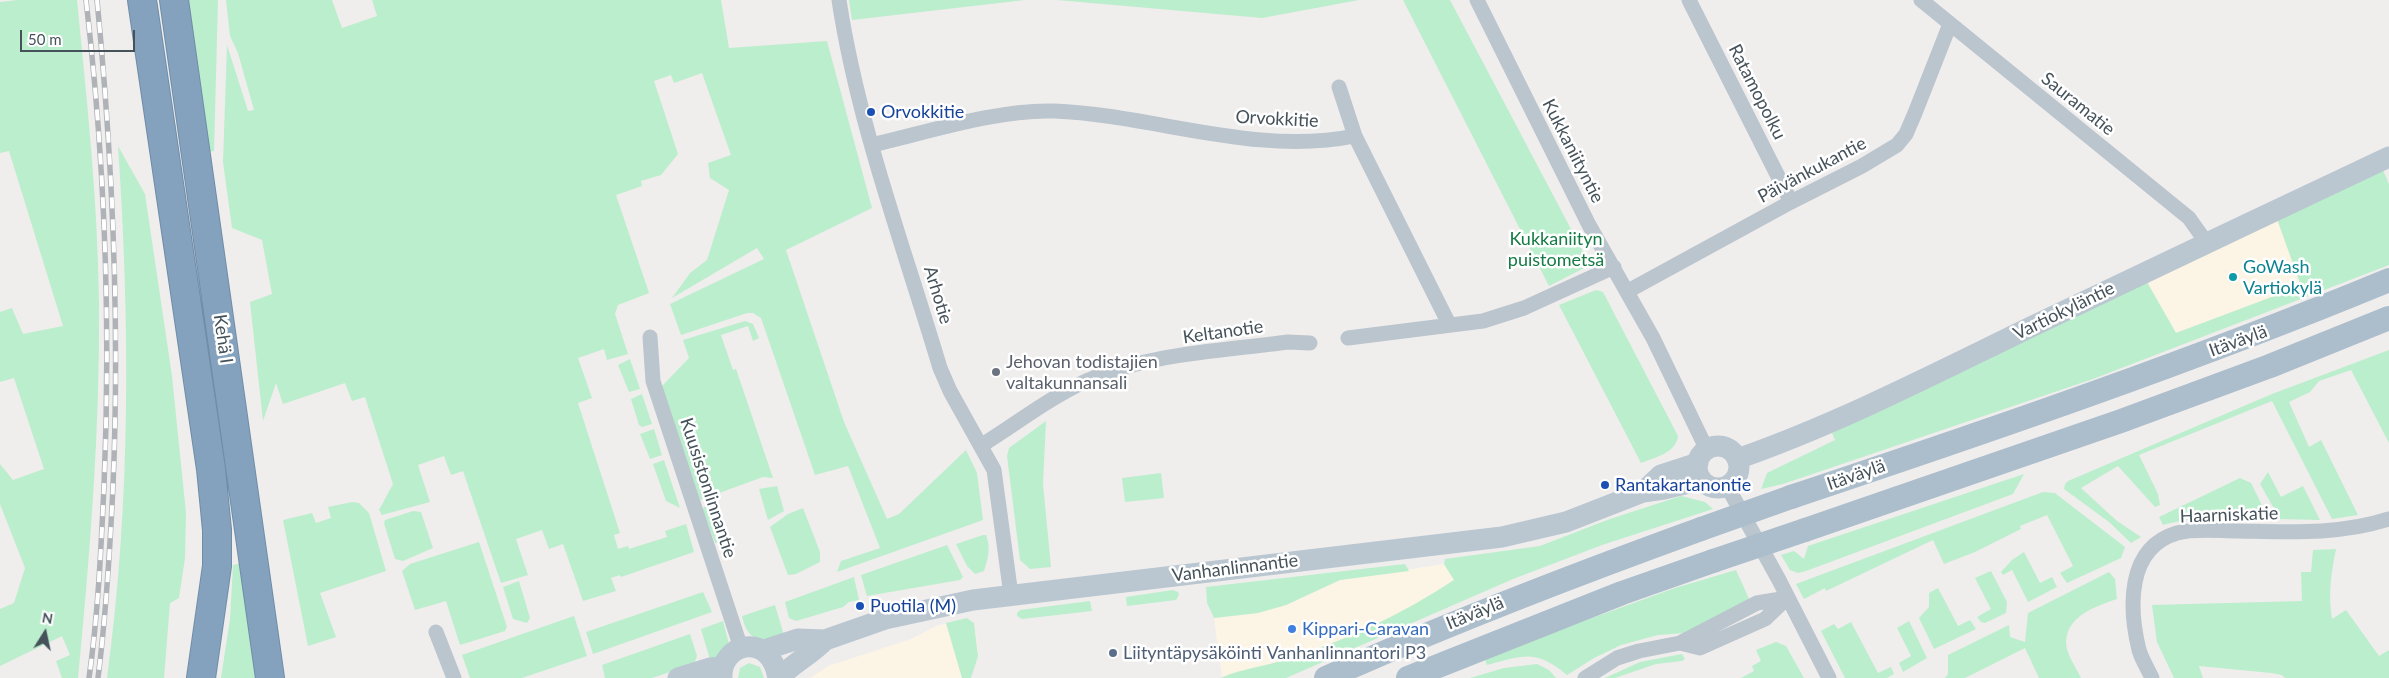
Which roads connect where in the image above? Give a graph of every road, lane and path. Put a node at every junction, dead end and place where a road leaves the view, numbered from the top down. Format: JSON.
{"nodes":[{"id":1,"x":142,"y":0,"type":"edge"},
{"id":2,"x":174,"y":0,"type":"edge"},
{"id":3,"x":839,"y":0,"type":"edge"},
{"id":4,"x":1477,"y":0,"type":"edge"},
{"id":5,"x":1689,"y":0,"type":"edge"},
{"id":6,"x":1920,"y":0,"type":"edge"},
{"id":7,"x":1950,"y":24,"type":"junction"},
{"id":8,"x":1339,"y":87,"type":"dead end"},
{"id":9,"x":1355,"y":136,"type":"junction"},
{"id":10,"x":872,"y":145,"type":"junction"},
{"id":11,"x":2389,"y":158,"type":"edge"},
{"id":12,"x":1791,"y":202,"type":"junction"},
{"id":13,"x":2206,"y":242,"type":"junction"},
{"id":14,"x":1614,"y":267,"type":"junction"},
{"id":15,"x":2389,"y":280,"type":"edge"},
{"id":16,"x":1628,"y":291,"type":"junction"},
{"id":17,"x":2389,"y":318,"type":"edge"},
{"id":18,"x":1449,"y":324,"type":"junction"},
{"id":19,"x":650,"y":337,"type":"dead end"},
{"id":20,"x":1348,"y":338,"type":"dead end"},
{"id":21,"x":1310,"y":343,"type":"dead end"},
{"id":22,"x":982,"y":445,"type":"junction"},
{"id":23,"x":1737,"y":458,"type":"junction"},
{"id":24,"x":1702,"y":464,"type":"junction"},
{"id":25,"x":1727,"y":486,"type":"junction"},
{"id":26,"x":2389,"y":519,"type":"edge"},
{"id":27,"x":1011,"y":595,"type":"junction"},
{"id":28,"x":1787,"y":598,"type":"junction"},
{"id":29,"x":436,"y":632,"type":"dead end"},
{"id":30,"x":825,"y":640,"type":"junction"},
{"id":31,"x":741,"y":648,"type":"junction"},
{"id":32,"x":764,"y":650,"type":"junction"},
{"id":33,"x":722,"y":672,"type":"edge"},
{"id":34,"x":202,"y":678,"type":"edge"},
{"id":35,"x":270,"y":678,"type":"edge"},
{"id":36,"x":454,"y":678,"type":"edge"},
{"id":37,"x":678,"y":678,"type":"edge"},
{"id":38,"x":779,"y":678,"type":"edge"},
{"id":39,"x":1326,"y":678,"type":"edge"},
{"id":40,"x":1408,"y":678,"type":"edge"},
{"id":41,"x":1585,"y":678,"type":"edge"},
{"id":42,"x":1828,"y":678,"type":"edge"},
{"id":43,"x":2152,"y":678,"type":"edge"}],
"edges":[{"from":1,"to":34,"type":"highway","name":"Kehä I"},
{"from":2,"to":35,"type":"highway","name":"Kehä I"},
{"from":3,"to":10,"type":"street","name":"Arhotie"},
{"from":4,"to":14,"type":"street","name":"Kukkaniityntie"},
{"from":5,"to":12,"type":"street","name":"Ratamopolku"},
{"from":6,"to":7,"type":"street","name":"Sauramatie"},
{"from":7,"to":12,"type":"street","name":"Päivänkukantie"},
{"from":7,"to":13,"type":"street","name":"Sauramatie"},
{"from":8,"to":9,"type":"street"},
{"from":9,"to":10,"type":"street","name":"Orvokkitie"},
{"from":9,"to":18,"type":"street"},
{"from":10,"to":22,"type":"street","name":"Arhotie"},
{"from":11,"to":13,"type":"main road","name":"Vartiokyläntie"},
{"from":12,"to":16,"type":"street","name":"Päivänkukantie"},
{"from":13,"to":23,"type":"main road","name":"Vartiokyläntie"},
{"from":14,"to":16,"type":"street","name":"Kukkaniityntie"},
{"from":14,"to":18,"type":"street"},
{"from":15,"to":39,"type":"main road","name":"Itäväylä","bridge":true},
{"from":16,"to":24,"type":"street","name":"Kukkaniityntie"},
{"from":17,"to":40,"type":"main road","name":"Itäväylä","bridge":true},
{"from":18,"to":20,"type":"street"},
{"from":19,"to":31,"type":"street","name":"Kuusistonlinnantie"},
{"from":21,"to":22,"type":"street","name":"Keltanotie"},
{"from":22,"to":27,"type":"street","name":"Arhotie"},
{"from":23,"to":24,"type":"main road"},
{"from":23,"to":25,"type":"main road"},
{"from":24,"to":25,"type":"main road"},
{"from":24,"to":27,"type":"main road","name":"Vanhanlinnantie"},
{"from":25,"to":28,"type":"street"},
{"from":26,"to":43,"type":"street","name":"Haarniskatie"},
{"from":27,"to":30,"type":"main road","name":"Vanhanlinnantie"},
{"from":28,"to":41,"type":"street"},
{"from":28,"to":42,"type":"street"},
{"from":29,"to":36,"type":"street"},
{"from":30,"to":32,"type":"main road","name":"Vanhanlinnantie"},
{"from":30,"to":38,"type":"main road","name":"Vanhanlinnantie"},
{"from":31,"to":32,"type":"main road","name":"Vanhanlinnantie"},
{"from":31,"to":33,"type":"main road"},
{"from":32,"to":38,"type":"main road","name":"Vanhanlinnantie"},
{"from":33,"to":37,"type":"main road"}]}
